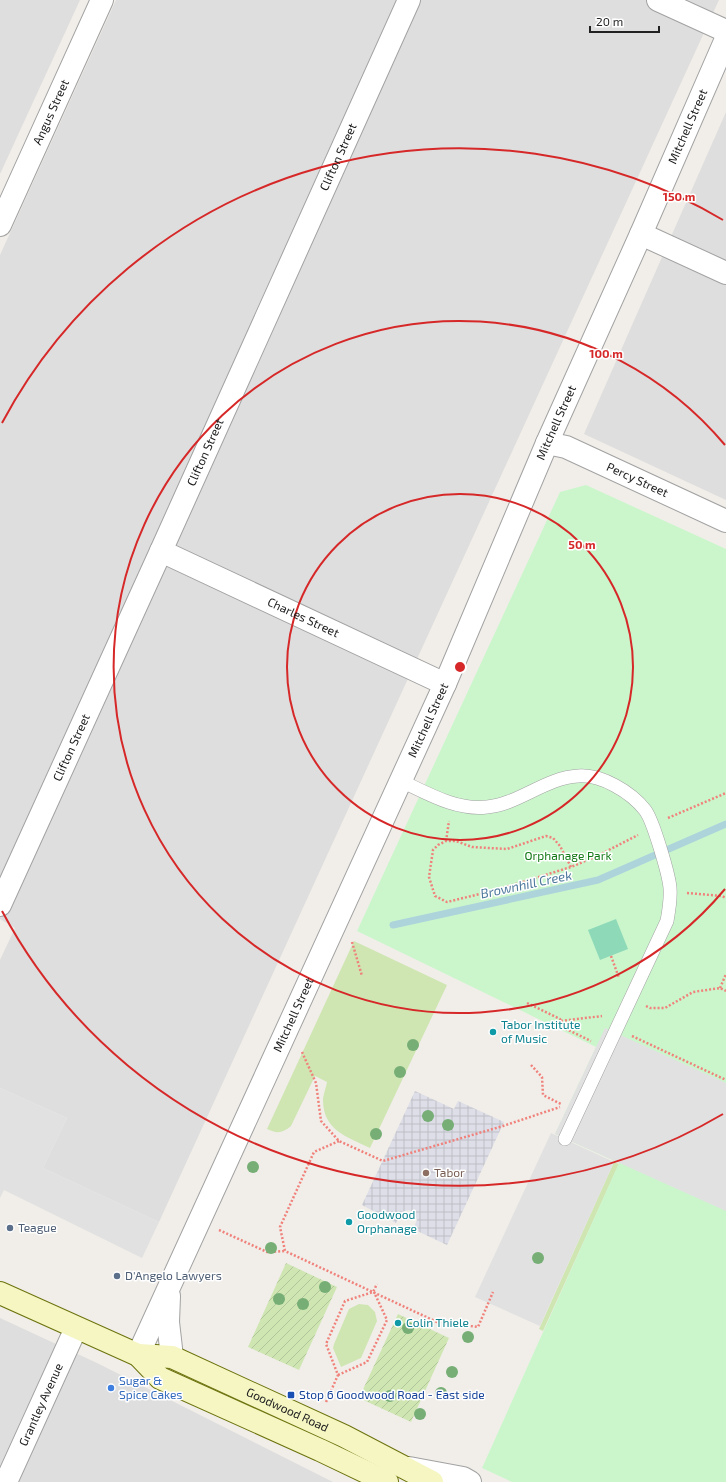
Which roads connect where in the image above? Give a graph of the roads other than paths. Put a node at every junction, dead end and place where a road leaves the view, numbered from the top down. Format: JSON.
{"nodes":[{"id":1,"x":102,"y":0,"type":"edge"},
{"id":2,"x":408,"y":0,"type":"edge"},
{"id":3,"x":658,"y":0,"type":"edge"},
{"id":4,"x":726,"y":31,"type":"edge"},
{"id":5,"x":726,"y":39,"type":"edge"},
{"id":6,"x":0,"y":225,"type":"edge"},
{"id":7,"x":641,"y":234,"type":"junction"},
{"id":8,"x":726,"y":273,"type":"edge"},
{"id":9,"x":546,"y":443,"type":"junction"},
{"id":10,"x":726,"y":521,"type":"edge"},
{"id":11,"x":161,"y":551,"type":"junction"},
{"id":12,"x":445,"y":684,"type":"junction"},
{"id":13,"x":401,"y":781,"type":"junction"},
{"id":14,"x":0,"y":904,"type":"edge"},
{"id":15,"x":565,"y":1139,"type":"dead end"},
{"id":16,"x":169,"y":1287,"type":"junction"},
{"id":17,"x":0,"y":1293,"type":"edge"},
{"id":18,"x":76,"y":1328,"type":"junction"},
{"id":19,"x":138,"y":1355,"type":"junction"},
{"id":20,"x":172,"y":1357,"type":"junction"},
{"id":21,"x":404,"y":1468,"type":"junction"},
{"id":22,"x":6,"y":1482,"type":"edge"},
{"id":23,"x":387,"y":1482,"type":"edge"},
{"id":24,"x":432,"y":1482,"type":"edge"},
{"id":25,"x":470,"y":1482,"type":"edge"}],
"edges":[{"from":1,"to":6,"type":"street","name":"Angus Street"},
{"from":2,"to":11,"type":"street","name":"Clifton Street"},
{"from":3,"to":4,"type":"street"},
{"from":5,"to":7,"type":"street","name":"Mitchell Street"},
{"from":7,"to":8,"type":"street"},
{"from":7,"to":9,"type":"street","name":"Mitchell Street"},
{"from":9,"to":10,"type":"street","name":"Percy Street"},
{"from":9,"to":12,"type":"street","name":"Mitchell Street"},
{"from":11,"to":12,"type":"street","name":"Charles Street"},
{"from":11,"to":14,"type":"street","name":"Clifton Street"},
{"from":12,"to":13,"type":"street","name":"Mitchell Street"},
{"from":13,"to":15,"type":"lane"},
{"from":13,"to":16,"type":"street","name":"Mitchell Street"},
{"from":16,"to":19,"type":"street","name":"Mitchell Street"},
{"from":16,"to":20,"type":"street","name":"Mitchell Street"},
{"from":17,"to":18,"type":"main road","name":"Goodwood Road"},
{"from":18,"to":19,"type":"main road","name":"Goodwood Road"},
{"from":18,"to":22,"type":"street","name":"Grantley Avenue"},
{"from":19,"to":20,"type":"main road","name":"Goodwood Road"},
{"from":19,"to":23,"type":"main road","name":"Goodwood Road"},
{"from":20,"to":21,"type":"main road","name":"Goodwood Road"},
{"from":21,"to":24,"type":"main road","name":"Goodwood Road"},
{"from":21,"to":25,"type":"street"}]}
